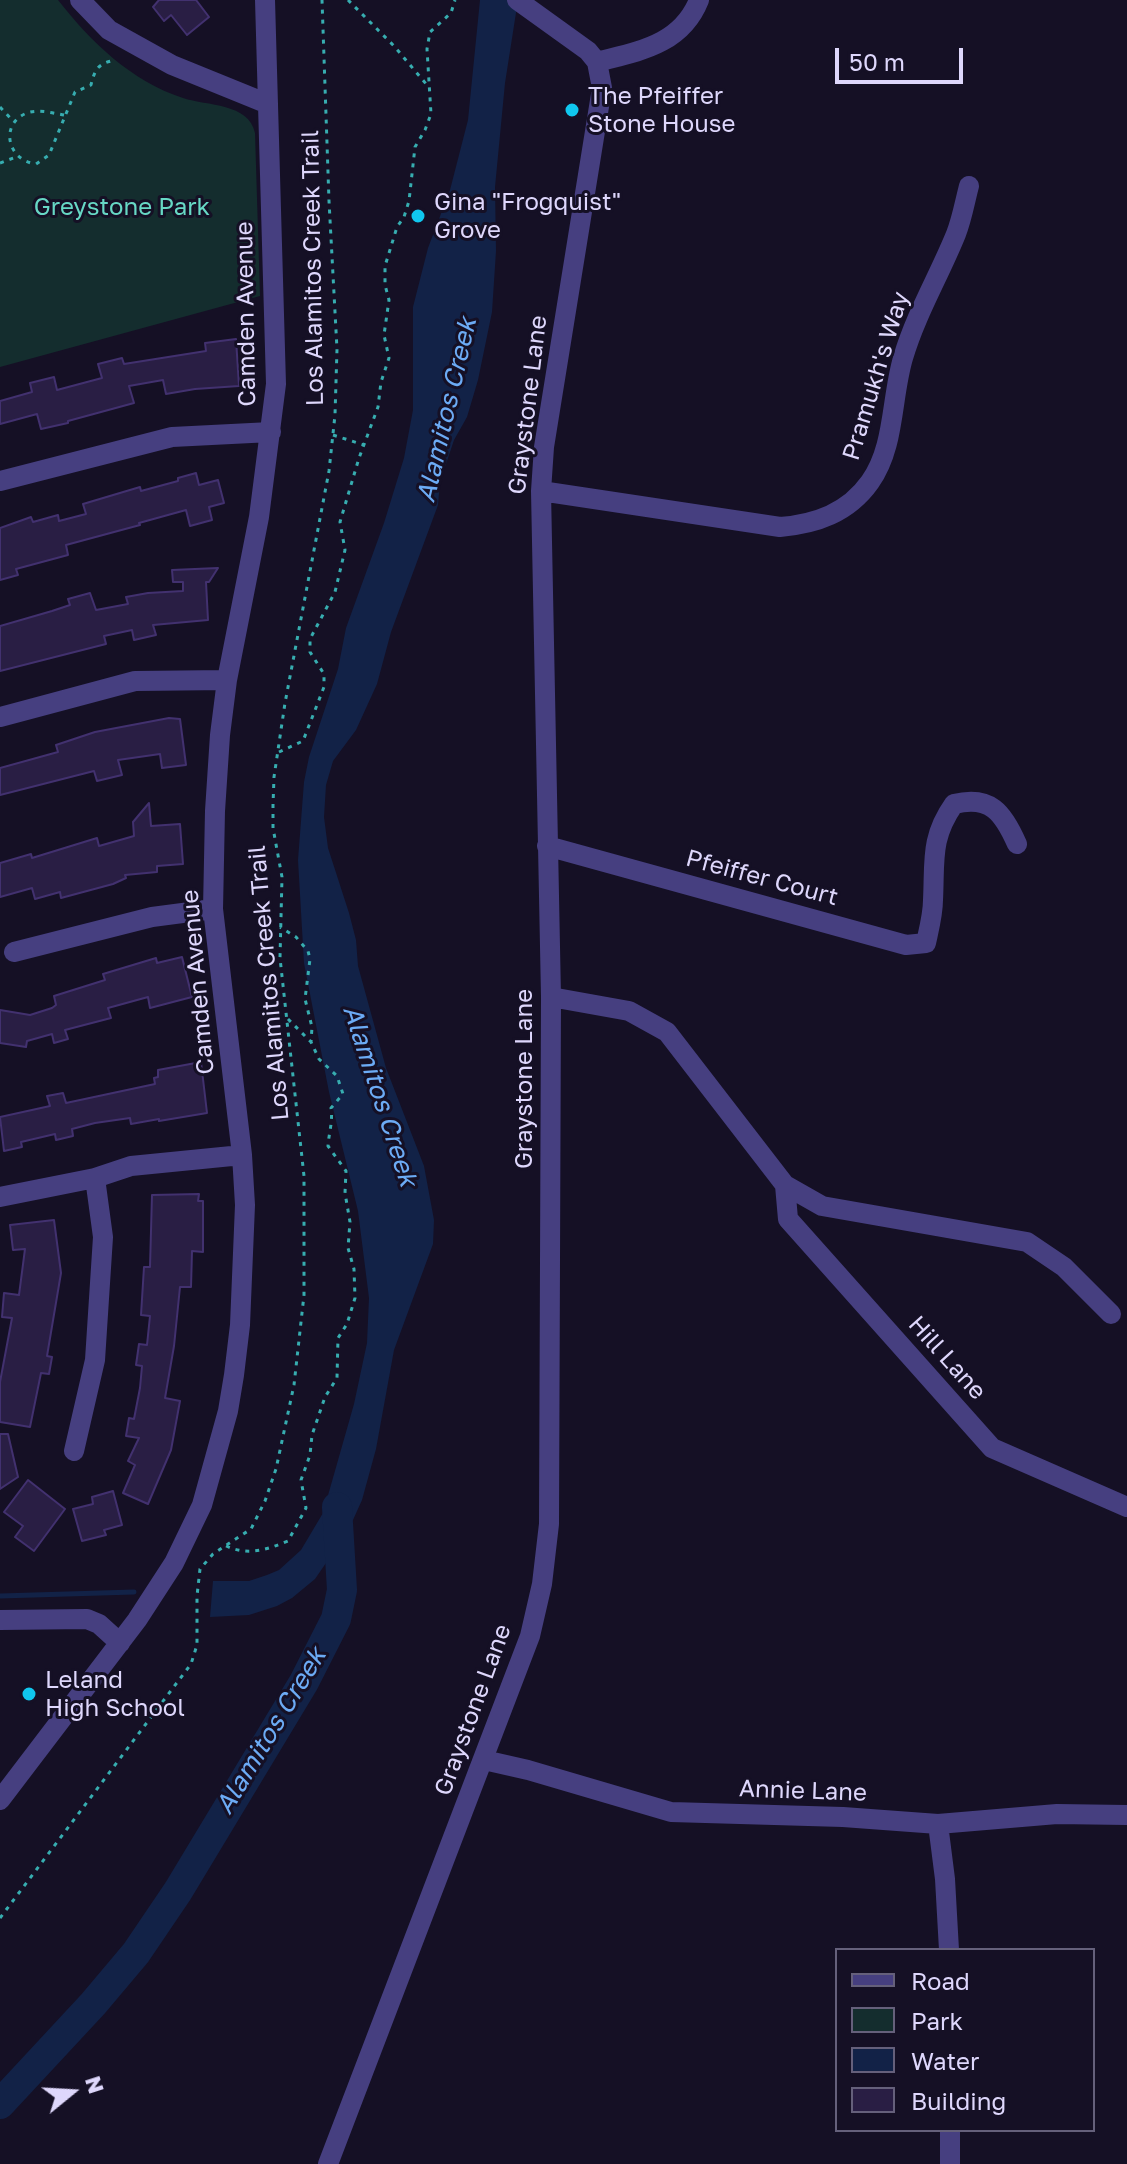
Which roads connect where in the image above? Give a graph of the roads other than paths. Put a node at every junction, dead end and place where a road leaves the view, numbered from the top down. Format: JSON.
{"nodes":[{"id":1,"x":80,"y":0,"type":"edge"},
{"id":2,"x":265,"y":0,"type":"edge"},
{"id":3,"x":517,"y":0,"type":"edge"},
{"id":4,"x":699,"y":0,"type":"edge"},
{"id":5,"x":597,"y":62,"type":"junction"},
{"id":6,"x":268,"y":104,"type":"junction"},
{"id":7,"x":969,"y":186,"type":"dead end"},
{"id":8,"x":271,"y":432,"type":"junction"},
{"id":9,"x":0,"y":481,"type":"edge"},
{"id":10,"x":541,"y":491,"type":"junction"},
{"id":11,"x":227,"y":680,"type":"junction"},
{"id":12,"x":0,"y":717,"type":"edge"},
{"id":13,"x":1017,"y":844,"type":"dead end"},
{"id":14,"x":547,"y":846,"type":"junction"},
{"id":15,"x":213,"y":909,"type":"junction"},
{"id":16,"x":14,"y":952,"type":"dead end"},
{"id":17,"x":551,"y":997,"type":"junction"},
{"id":18,"x":242,"y":1155,"type":"junction"},
{"id":19,"x":95,"y":1178,"type":"junction"},
{"id":20,"x":785,"y":1185,"type":"junction"},
{"id":21,"x":0,"y":1197,"type":"edge"},
{"id":22,"x":1111,"y":1314,"type":"dead end"},
{"id":23,"x":74,"y":1451,"type":"dead end"},
{"id":24,"x":1127,"y":1507,"type":"edge"},
{"id":25,"x":0,"y":1620,"type":"edge"},
{"id":26,"x":120,"y":1643,"type":"junction"},
{"id":27,"x":484,"y":1760,"type":"junction"},
{"id":28,"x":0,"y":1800,"type":"edge"},
{"id":29,"x":1127,"y":1815,"type":"edge"},
{"id":30,"x":938,"y":1824,"type":"junction"},
{"id":31,"x":949,"y":1948,"type":"edge"},
{"id":32,"x":950,"y":2132,"type":"edge"},
{"id":33,"x":328,"y":2164,"type":"edge"},
{"id":34,"x":950,"y":2164,"type":"edge"}],
"edges":[{"from":1,"to":6,"type":"street"},
{"from":2,"to":6,"type":"street","name":"Camden Avenue"},
{"from":3,"to":5,"type":"street"},
{"from":4,"to":5,"type":"street"},
{"from":5,"to":10,"type":"street","name":"Graystone Lane"},
{"from":6,"to":8,"type":"street","name":"Camden Avenue"},
{"from":7,"to":10,"type":"street","name":"Pramukh's Way"},
{"from":8,"to":9,"type":"street"},
{"from":8,"to":11,"type":"street","name":"Camden Avenue"},
{"from":10,"to":14,"type":"street","name":"Graystone Lane"},
{"from":11,"to":12,"type":"street"},
{"from":11,"to":15,"type":"street","name":"Camden Avenue"},
{"from":13,"to":14,"type":"street","name":"Pfeiffer Court"},
{"from":14,"to":17,"type":"street","name":"Graystone Lane"},
{"from":15,"to":16,"type":"street"},
{"from":15,"to":18,"type":"street","name":"Camden Avenue"},
{"from":17,"to":20,"type":"street"},
{"from":17,"to":27,"type":"street","name":"Graystone Lane"},
{"from":18,"to":19,"type":"street"},
{"from":18,"to":26,"type":"street","name":"Camden Avenue"},
{"from":19,"to":21,"type":"street"},
{"from":19,"to":23,"type":"street"},
{"from":20,"to":22,"type":"street"},
{"from":20,"to":24,"type":"street","name":"Hill Lane"},
{"from":25,"to":26,"type":"street"},
{"from":26,"to":28,"type":"street","name":"Camden Avenue"},
{"from":27,"to":30,"type":"street","name":"Annie Lane"},
{"from":27,"to":33,"type":"street","name":"Graystone Lane"},
{"from":29,"to":30,"type":"street","name":"Annie Lane"},
{"from":30,"to":31,"type":"street"},
{"from":32,"to":34,"type":"street"}]}
